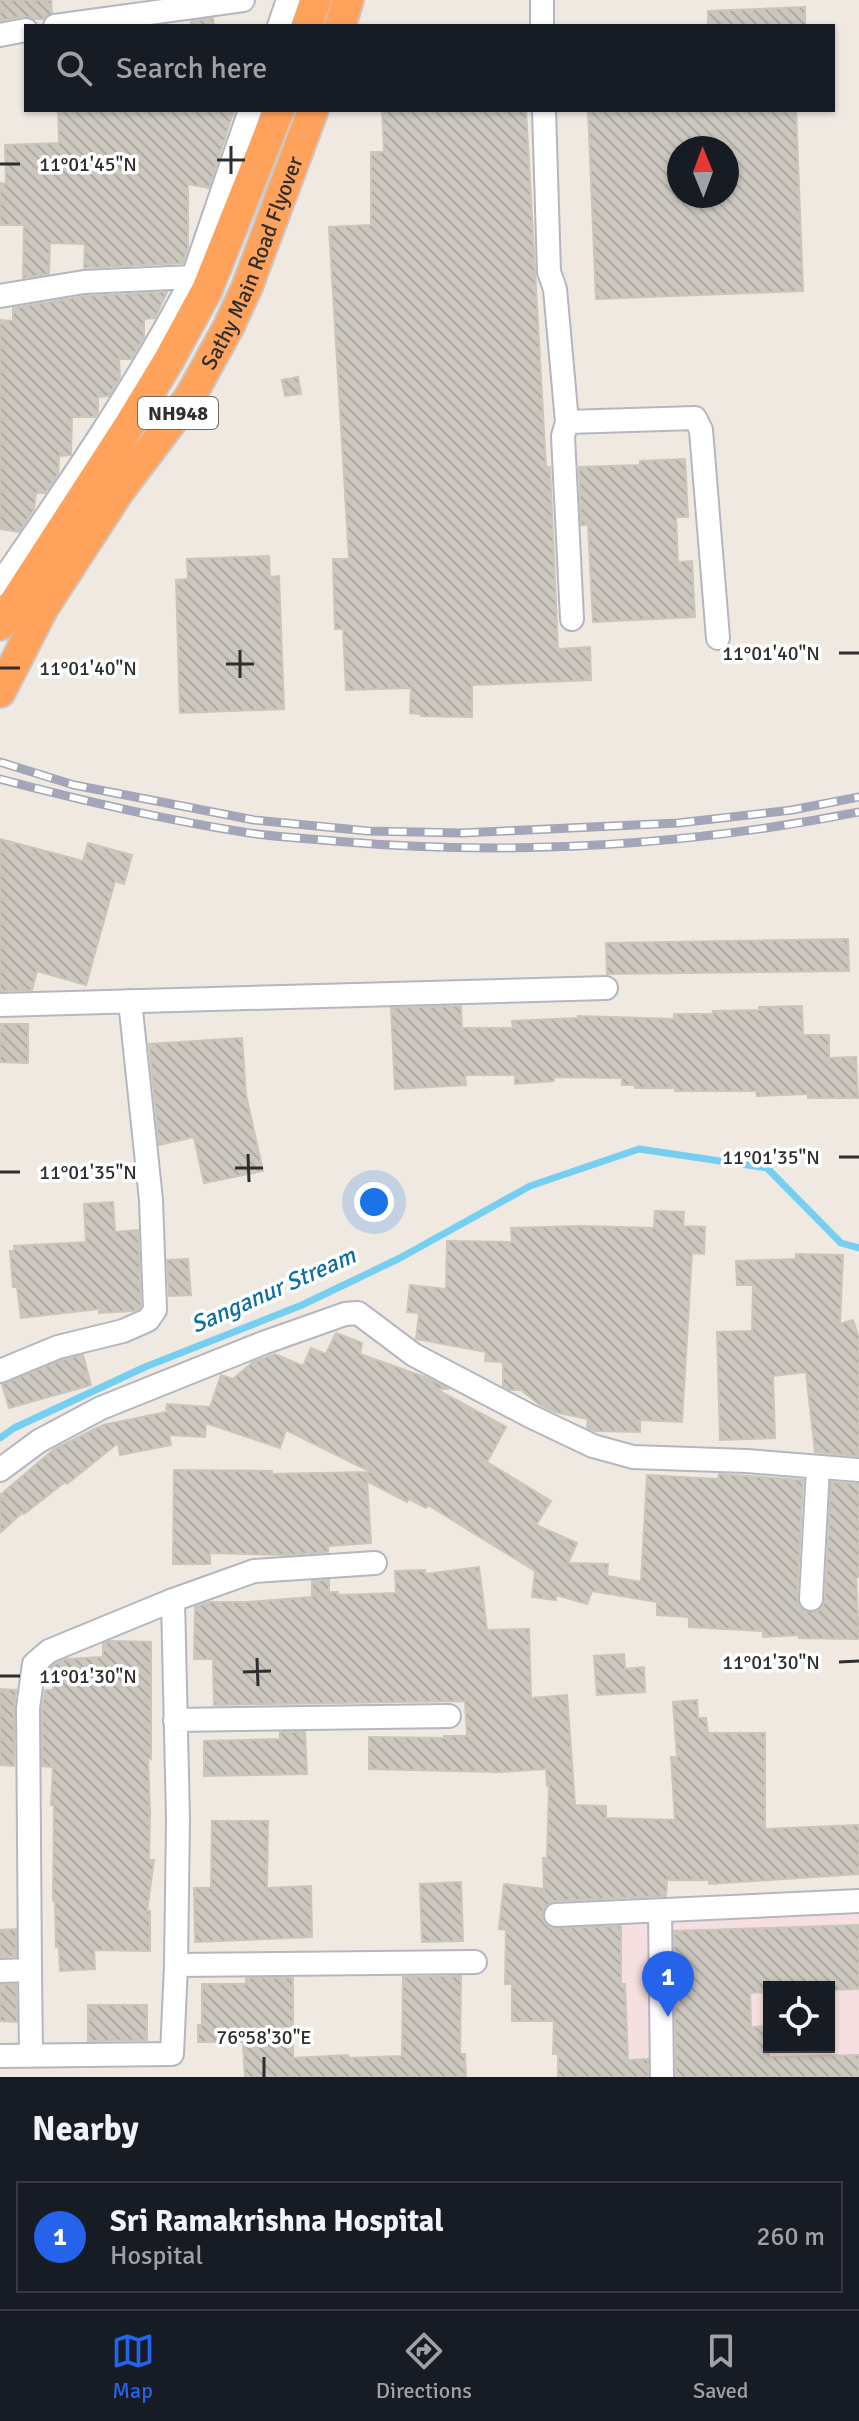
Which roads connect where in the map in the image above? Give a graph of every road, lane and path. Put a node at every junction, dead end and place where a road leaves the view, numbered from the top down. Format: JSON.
{"nodes":[{"id":1,"x":243,"y":0,"type":"edge"},
{"id":2,"x":288,"y":0,"type":"edge"},
{"id":3,"x":316,"y":0,"type":"edge"},
{"id":4,"x":348,"y":0,"type":"edge"},
{"id":5,"x":542,"y":0,"type":"edge"},
{"id":6,"x":69,"y":24,"type":"edge"},
{"id":7,"x":280,"y":24,"type":"edge"},
{"id":8,"x":308,"y":24,"type":"edge"},
{"id":9,"x":341,"y":24,"type":"edge"},
{"id":10,"x":542,"y":24,"type":"edge"},
{"id":11,"x":24,"y":30,"type":"edge"},
{"id":12,"x":0,"y":35,"type":"edge"},
{"id":13,"x":249,"y":112,"type":"edge"},
{"id":14,"x":278,"y":112,"type":"edge"},
{"id":15,"x":312,"y":112,"type":"edge"},
{"id":16,"x":544,"y":112,"type":"edge"},
{"id":17,"x":193,"y":277,"type":"junction"},
{"id":18,"x":0,"y":296,"type":"edge"},
{"id":19,"x":567,"y":422,"type":"junction"},
{"id":20,"x":0,"y":584,"type":"edge"},
{"id":21,"x":572,"y":619,"type":"dead end"},
{"id":22,"x":0,"y":625,"type":"edge"},
{"id":23,"x":718,"y":638,"type":"dead end"},
{"id":24,"x":0,"y":692,"type":"edge"},
{"id":25,"x":606,"y":988,"type":"dead end"},
{"id":26,"x":130,"y":1001,"type":"junction"},
{"id":27,"x":0,"y":1005,"type":"edge"},
{"id":28,"x":0,"y":1371,"type":"edge"},
{"id":29,"x":818,"y":1468,"type":"junction"},
{"id":30,"x":0,"y":1470,"type":"edge"},
{"id":31,"x":859,"y":1470,"type":"edge"},
{"id":32,"x":375,"y":1563,"type":"dead end"},
{"id":33,"x":811,"y":1599,"type":"dead end"},
{"id":34,"x":173,"y":1600,"type":"junction"},
{"id":35,"x":449,"y":1716,"type":"dead end"},
{"id":36,"x":175,"y":1720,"type":"junction"},
{"id":37,"x":859,"y":1901,"type":"edge"},
{"id":38,"x":660,"y":1911,"type":"junction"},
{"id":39,"x":556,"y":1915,"type":"dead end"},
{"id":40,"x":475,"y":1962,"type":"dead end"},
{"id":41,"x":176,"y":1965,"type":"junction"},
{"id":42,"x":30,"y":1970,"type":"junction"},
{"id":43,"x":0,"y":1971,"type":"edge"},
{"id":44,"x":0,"y":2056,"type":"edge"},
{"id":45,"x":31,"y":2056,"type":"junction"},
{"id":46,"x":662,"y":2077,"type":"edge"}],
"edges":[{"from":1,"to":6,"type":"street"},
{"from":2,"to":7,"type":"street"},
{"from":3,"to":8,"type":"highway"},
{"from":4,"to":9,"type":"highway"},
{"from":5,"to":10,"type":"street"},
{"from":11,"to":12,"type":"street"},
{"from":13,"to":17,"type":"street"},
{"from":14,"to":22,"type":"highway","name":"Sathy Main Road Flyover","number":"NH948"},
{"from":15,"to":24,"type":"highway","name":"Sathy Main Road Flyover","number":"NH948"},
{"from":16,"to":19,"type":"street"},
{"from":17,"to":18,"type":"street"},
{"from":17,"to":20,"type":"street"},
{"from":19,"to":21,"type":"street"},
{"from":19,"to":23,"type":"street"},
{"from":25,"to":26,"type":"street"},
{"from":26,"to":27,"type":"street"},
{"from":26,"to":28,"type":"street"},
{"from":29,"to":30,"type":"street"},
{"from":29,"to":31,"type":"street"},
{"from":29,"to":33,"type":"street"},
{"from":32,"to":34,"type":"street"},
{"from":34,"to":36,"type":"street"},
{"from":34,"to":42,"type":"street"},
{"from":35,"to":36,"type":"street"},
{"from":36,"to":41,"type":"street"},
{"from":37,"to":38,"type":"street"},
{"from":38,"to":39,"type":"street"},
{"from":38,"to":46,"type":"street"},
{"from":40,"to":41,"type":"street"},
{"from":41,"to":45,"type":"street"},
{"from":42,"to":43,"type":"street"},
{"from":42,"to":45,"type":"street"},
{"from":44,"to":45,"type":"street"}]}
